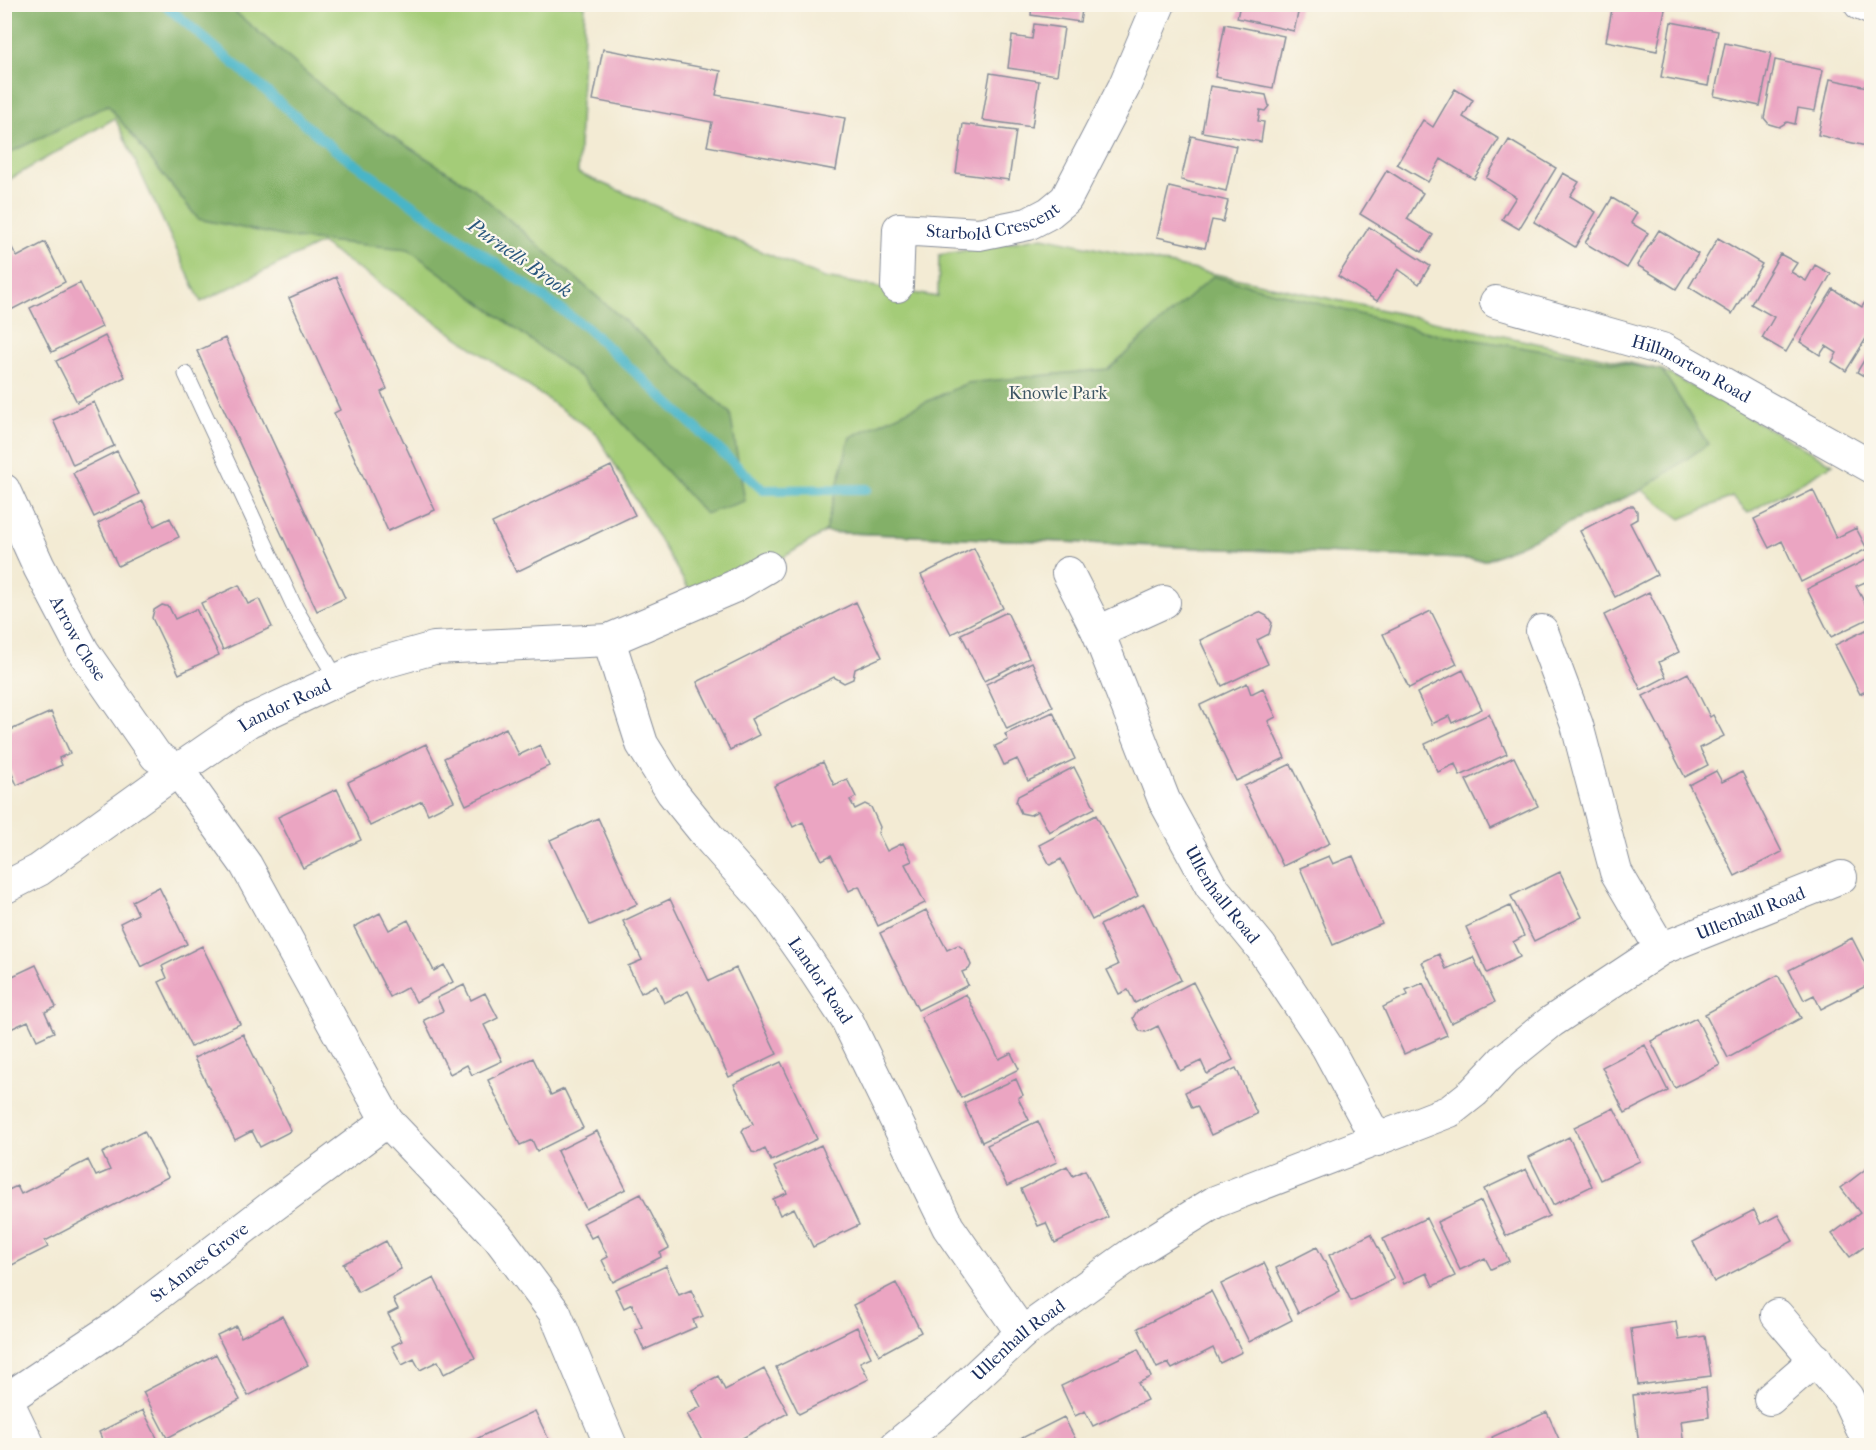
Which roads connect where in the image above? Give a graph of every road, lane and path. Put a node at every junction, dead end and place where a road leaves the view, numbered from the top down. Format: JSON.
{"nodes":[{"id":1,"x":1159,"y":4,"type":"edge"},
{"id":2,"x":1860,"y":4,"type":"edge"},
{"id":3,"x":1872,"y":9,"type":"edge"},
{"id":4,"x":897,"y":286,"type":"dead end"},
{"id":5,"x":1496,"y":302,"type":"dead end"},
{"id":6,"x":186,"y":374,"type":"dead end"},
{"id":7,"x":1872,"y":467,"type":"edge"},
{"id":8,"x":4,"y":490,"type":"edge"},
{"id":9,"x":767,"y":567,"type":"dead end"},
{"id":10,"x":1068,"y":573,"type":"dead end"},
{"id":11,"x":1164,"y":602,"type":"dead end"},
{"id":12,"x":1542,"y":630,"type":"dead end"},
{"id":13,"x":1098,"y":633,"type":"junction"},
{"id":14,"x":609,"y":640,"type":"junction"},
{"id":15,"x":338,"y":681,"type":"junction"},
{"id":16,"x":178,"y":770,"type":"junction"},
{"id":17,"x":1841,"y":877,"type":"dead end"},
{"id":18,"x":4,"y":888,"type":"edge"},
{"id":19,"x":1661,"y":949,"type":"junction"},
{"id":20,"x":387,"y":1121,"type":"junction"},
{"id":21,"x":1377,"y":1140,"type":"junction"},
{"id":22,"x":1777,"y":1315,"type":"dead end"},
{"id":23,"x":1022,"y":1334,"type":"junction"},
{"id":24,"x":1816,"y":1359,"type":"junction"},
{"id":25,"x":6,"y":1397,"type":"edge"},
{"id":26,"x":1770,"y":1399,"type":"dead end"},
{"id":27,"x":29,"y":1446,"type":"edge"},
{"id":28,"x":611,"y":1446,"type":"edge"},
{"id":29,"x":896,"y":1446,"type":"edge"},
{"id":30,"x":1870,"y":1446,"type":"edge"}],
"edges":[{"from":1,"to":4,"type":"street","name":"Starbold Crescent"},
{"from":2,"to":3,"type":"street"},
{"from":5,"to":7,"type":"street","name":"Hillmorton Road"},
{"from":6,"to":15,"type":"lane"},
{"from":8,"to":16,"type":"street","name":"Arrow Close"},
{"from":9,"to":14,"type":"street","name":"Landor Road"},
{"from":10,"to":13,"type":"street","name":"Ullenhall Road"},
{"from":11,"to":13,"type":"street"},
{"from":12,"to":19,"type":"street"},
{"from":13,"to":21,"type":"street","name":"Ullenhall Road"},
{"from":14,"to":15,"type":"street","name":"Landor Road"},
{"from":14,"to":23,"type":"street","name":"Landor Road"},
{"from":15,"to":16,"type":"street","name":"Landor Road"},
{"from":16,"to":18,"type":"street","name":"Landor Road"},
{"from":16,"to":20,"type":"street"},
{"from":17,"to":19,"type":"street","name":"Ullenhall Road"},
{"from":19,"to":21,"type":"street","name":"Ullenhall Road"},
{"from":20,"to":25,"type":"street","name":"St Annes Grove"},
{"from":20,"to":28,"type":"street"},
{"from":21,"to":23,"type":"street","name":"Ullenhall Road"},
{"from":22,"to":24,"type":"street"},
{"from":23,"to":29,"type":"street","name":"Ullenhall Road"},
{"from":24,"to":26,"type":"street"},
{"from":24,"to":30,"type":"street"},
{"from":25,"to":27,"type":"street","name":"St Annes Grove"}]}
